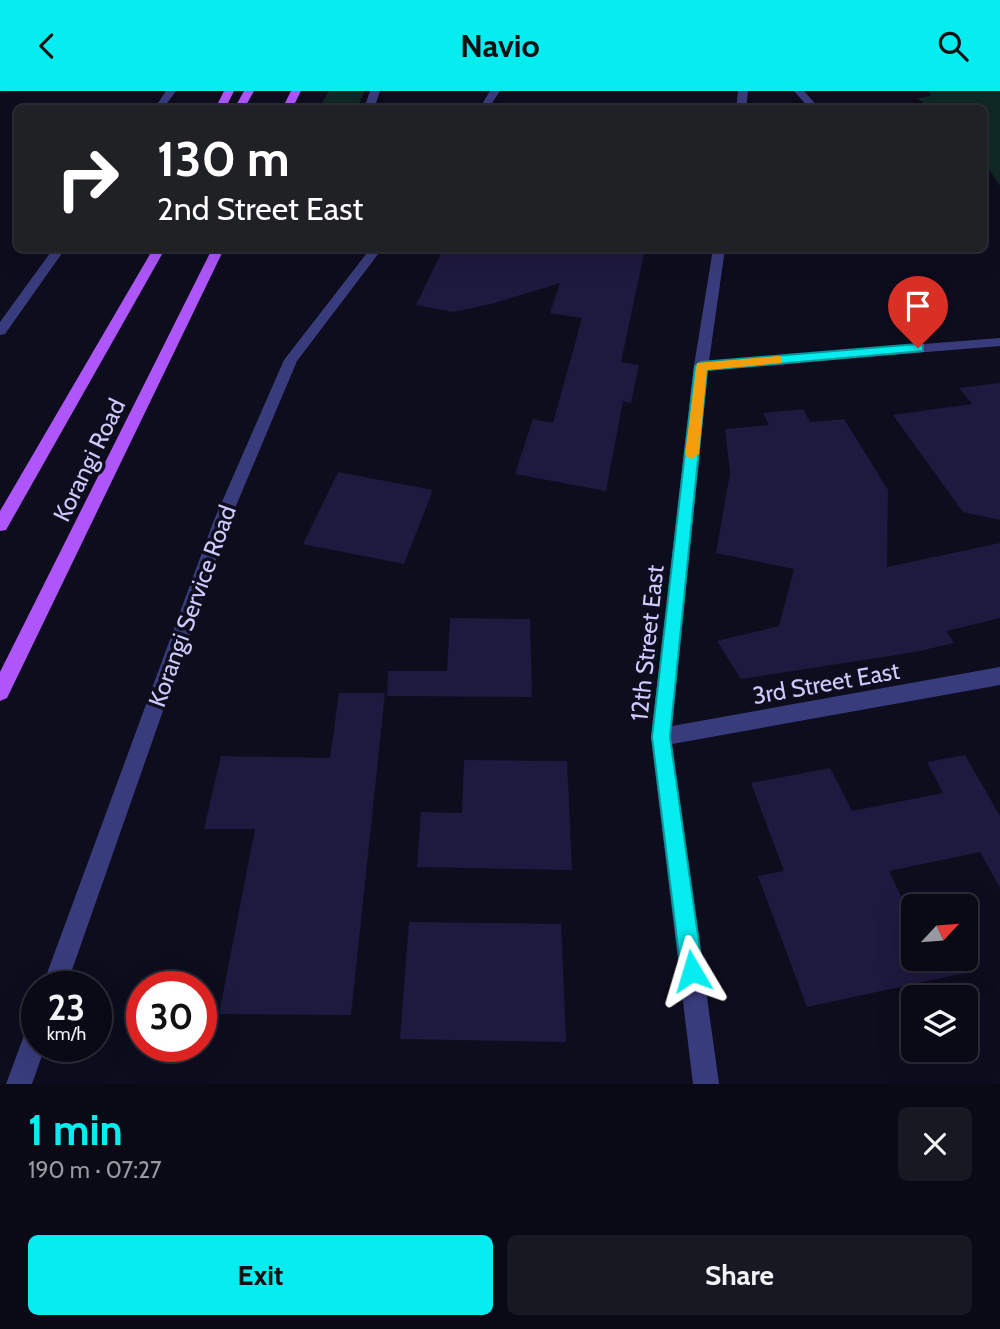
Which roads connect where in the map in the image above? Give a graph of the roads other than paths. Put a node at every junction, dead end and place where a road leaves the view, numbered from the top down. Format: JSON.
{"nodes":[{"id":1,"x":799,"y":91,"type":"edge"},
{"id":2,"x":812,"y":105,"type":"edge"},
{"id":3,"x":56,"y":252,"type":"edge"},
{"id":4,"x":157,"y":252,"type":"edge"},
{"id":5,"x":217,"y":252,"type":"edge"},
{"id":6,"x":374,"y":252,"type":"edge"},
{"id":7,"x":719,"y":252,"type":"edge"},
{"id":8,"x":0,"y":331,"type":"edge"},
{"id":9,"x":1000,"y":342,"type":"edge"},
{"id":10,"x":701,"y":366,"type":"junction"},
{"id":11,"x":0,"y":526,"type":"edge"},
{"id":12,"x":1000,"y":676,"type":"edge"},
{"id":13,"x":0,"y":692,"type":"edge"},
{"id":14,"x":661,"y":737,"type":"junction"},
{"id":15,"x":60,"y":971,"type":"edge"},
{"id":16,"x":27,"y":1062,"type":"edge"},
{"id":17,"x":19,"y":1084,"type":"edge"},
{"id":18,"x":706,"y":1084,"type":"edge"}],
"edges":[{"from":1,"to":2,"type":"street"},
{"from":3,"to":8,"type":"street"},
{"from":4,"to":11,"type":"main road","name":"Korangi Road"},
{"from":5,"to":13,"type":"main road","name":"Korangi Road"},
{"from":6,"to":15,"type":"street","name":"Korangi Service Road"},
{"from":7,"to":10,"type":"street","name":"12th Street East"},
{"from":9,"to":10,"type":"street"},
{"from":10,"to":14,"type":"street","name":"12th Street East"},
{"from":12,"to":14,"type":"street","name":"3rd Street East"},
{"from":14,"to":18,"type":"street","name":"12th Street East"},
{"from":16,"to":17,"type":"street"}]}
